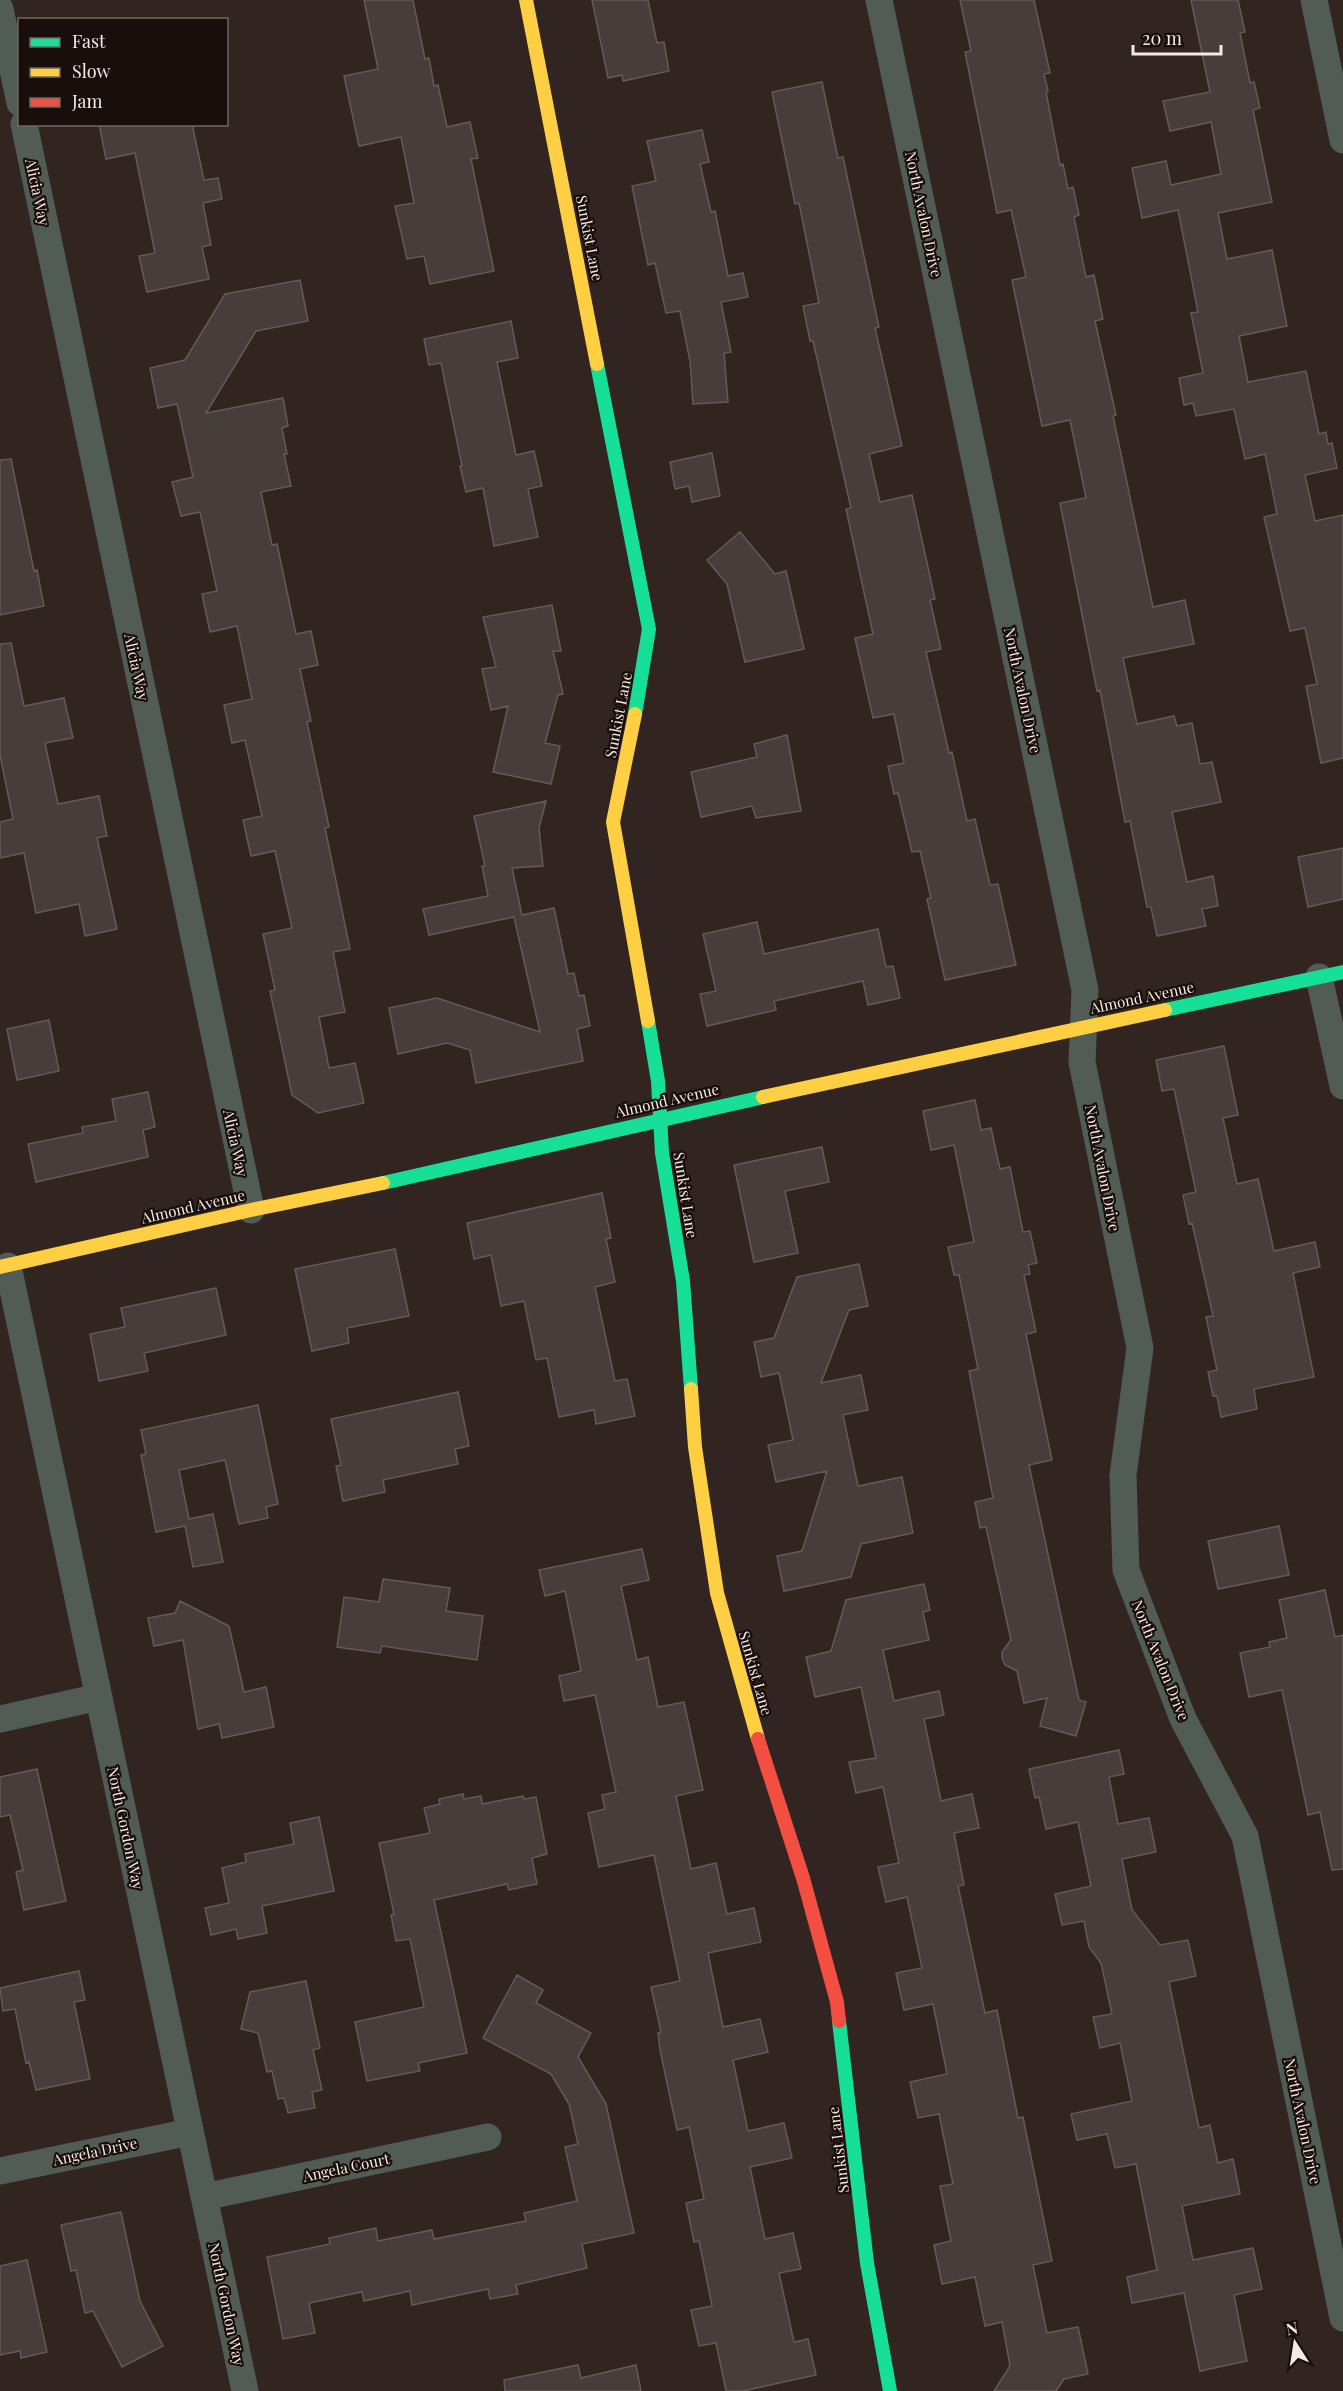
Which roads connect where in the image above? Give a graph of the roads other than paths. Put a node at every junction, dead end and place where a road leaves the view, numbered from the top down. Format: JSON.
{"nodes":[{"id":1,"x":526,"y":0,"type":"edge"},
{"id":2,"x":879,"y":0,"type":"edge"},
{"id":3,"x":1314,"y":0,"type":"edge"},
{"id":4,"x":0,"y":9,"type":"edge"},
{"id":5,"x":18,"y":94,"type":"edge"},
{"id":6,"x":24,"y":126,"type":"edge"},
{"id":7,"x":1343,"y":140,"type":"edge"},
{"id":8,"x":1331,"y":975,"type":"edge"},
{"id":9,"x":1083,"y":1026,"type":"junction"},
{"id":10,"x":1343,"y":1086,"type":"edge"},
{"id":11,"x":659,"y":1119,"type":"junction"},
{"id":12,"x":251,"y":1210,"type":"junction"},
{"id":13,"x":4,"y":1266,"type":"edge"},
{"id":14,"x":99,"y":1697,"type":"junction"},
{"id":15,"x":0,"y":1719,"type":"edge"},
{"id":16,"x":190,"y":2132,"type":"junction"},
{"id":17,"x":488,"y":2137,"type":"dead end"},
{"id":18,"x":0,"y":2171,"type":"edge"},
{"id":19,"x":204,"y":2197,"type":"junction"},
{"id":20,"x":1343,"y":2318,"type":"edge"},
{"id":21,"x":245,"y":2391,"type":"edge"},
{"id":22,"x":890,"y":2391,"type":"edge"}],
"edges":[{"from":1,"to":11,"type":"street","name":"Sunkist Lane"},
{"from":2,"to":9,"type":"street","name":"North Avalon Drive"},
{"from":3,"to":7,"type":"street"},
{"from":4,"to":5,"type":"street"},
{"from":6,"to":12,"type":"street","name":"Alicia Way"},
{"from":8,"to":9,"type":"street","name":"Almond Avenue"},
{"from":8,"to":10,"type":"street"},
{"from":9,"to":11,"type":"street","name":"Almond Avenue"},
{"from":9,"to":20,"type":"street","name":"North Avalon Drive"},
{"from":11,"to":12,"type":"street","name":"Almond Avenue"},
{"from":11,"to":22,"type":"street","name":"Sunkist Lane"},
{"from":12,"to":13,"type":"street","name":"Almond Avenue"},
{"from":13,"to":14,"type":"street","name":"North Gordon Way"},
{"from":14,"to":15,"type":"street"},
{"from":14,"to":16,"type":"street","name":"North Gordon Way"},
{"from":16,"to":18,"type":"street","name":"Angela Drive"},
{"from":16,"to":19,"type":"street","name":"North Gordon Way"},
{"from":17,"to":19,"type":"street","name":"Angela Court"},
{"from":19,"to":21,"type":"street","name":"North Gordon Way"}]}
